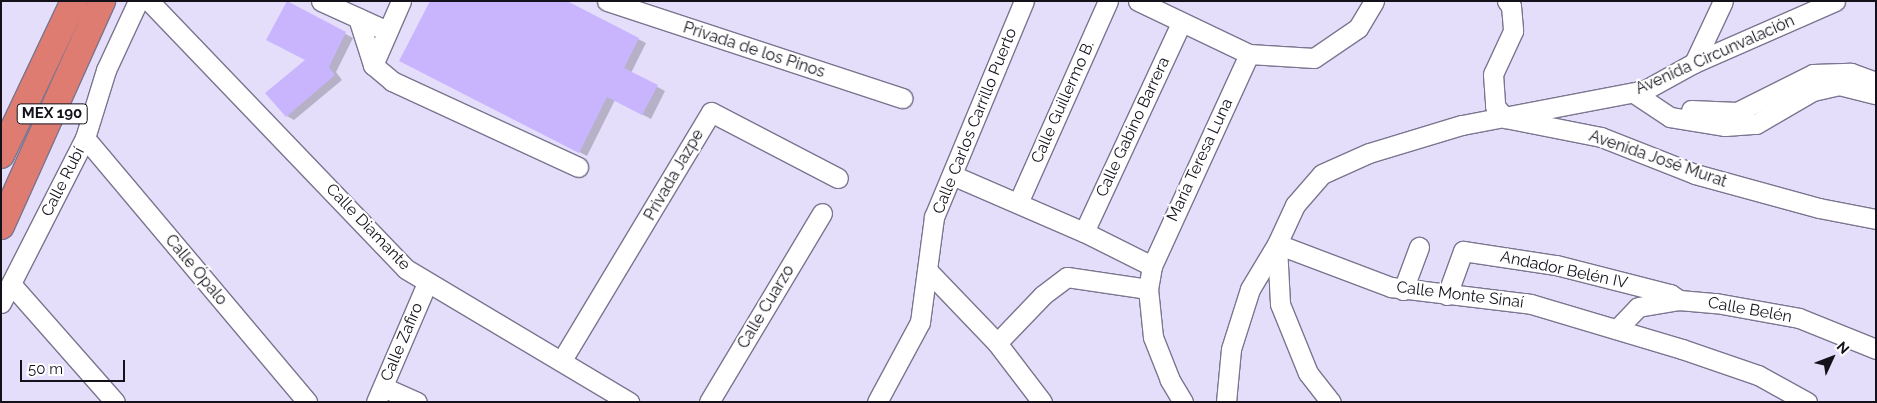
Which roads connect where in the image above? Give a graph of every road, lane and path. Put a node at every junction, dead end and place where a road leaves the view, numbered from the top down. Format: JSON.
{"nodes":[{"id":1,"x":74,"y":1,"type":"edge"},
{"id":2,"x":117,"y":1,"type":"edge"},
{"id":3,"x":138,"y":1,"type":"edge"},
{"id":4,"x":149,"y":1,"type":"edge"},
{"id":5,"x":401,"y":1,"type":"edge"},
{"id":6,"x":607,"y":1,"type":"edge"},
{"id":7,"x":1024,"y":1,"type":"edge"},
{"id":8,"x":1108,"y":1,"type":"edge"},
{"id":9,"x":1138,"y":1,"type":"edge"},
{"id":10,"x":1374,"y":1,"type":"edge"},
{"id":11,"x":1507,"y":1,"type":"edge"},
{"id":12,"x":1723,"y":1,"type":"edge"},
{"id":13,"x":1835,"y":1,"type":"edge"},
{"id":14,"x":330,"y":3,"type":"edge"},
{"id":15,"x":98,"y":12,"type":"edge"},
{"id":16,"x":358,"y":18,"type":"junction"},
{"id":17,"x":1181,"y":23,"type":"junction"},
{"id":18,"x":387,"y":31,"type":"junction"},
{"id":19,"x":1249,"y":54,"type":"junction"},
{"id":20,"x":1694,"y":63,"type":"junction"},
{"id":21,"x":373,"y":65,"type":"junction"},
{"id":22,"x":1876,"y":82,"type":"edge"},
{"id":23,"x":1640,"y":91,"type":"junction"},
{"id":24,"x":1876,"y":94,"type":"edge"},
{"id":25,"x":902,"y":98,"type":"dead end"},
{"id":26,"x":1505,"y":118,"type":"junction"},
{"id":27,"x":85,"y":138,"type":"junction"},
{"id":28,"x":1,"y":155,"type":"edge"},
{"id":29,"x":578,"y":167,"type":"dead end"},
{"id":30,"x":952,"y":175,"type":"junction"},
{"id":31,"x":838,"y":178,"type":"dead end"},
{"id":32,"x":1018,"y":202,"type":"junction"},
{"id":33,"x":822,"y":213,"type":"dead end"},
{"id":34,"x":1876,"y":219,"type":"edge"},
{"id":35,"x":1,"y":226,"type":"edge"},
{"id":36,"x":1084,"y":232,"type":"junction"},
{"id":37,"x":1277,"y":244,"type":"junction"},
{"id":38,"x":1419,"y":247,"type":"dead end"},
{"id":39,"x":1152,"y":266,"type":"junction"},
{"id":40,"x":928,"y":272,"type":"junction"},
{"id":41,"x":427,"y":283,"type":"junction"},
{"id":42,"x":11,"y":284,"type":"junction"},
{"id":43,"x":1148,"y":289,"type":"junction"},
{"id":44,"x":1403,"y":290,"type":"junction"},
{"id":45,"x":1447,"y":295,"type":"junction"},
{"id":46,"x":1679,"y":300,"type":"junction"},
{"id":47,"x":1,"y":303,"type":"edge"},
{"id":48,"x":1616,"y":330,"type":"junction"},
{"id":49,"x":997,"y":344,"type":"junction"},
{"id":50,"x":1876,"y":349,"type":"edge"},
{"id":51,"x":562,"y":360,"type":"junction"},
{"id":52,"x":380,"y":394,"type":"edge"},
{"id":53,"x":115,"y":402,"type":"edge"},
{"id":54,"x":307,"y":402,"type":"edge"},
{"id":55,"x":417,"y":402,"type":"edge"},
{"id":56,"x":629,"y":402,"type":"edge"},
{"id":57,"x":709,"y":402,"type":"edge"},
{"id":58,"x":877,"y":402,"type":"edge"},
{"id":59,"x":1042,"y":402,"type":"edge"},
{"id":60,"x":1183,"y":402,"type":"edge"},
{"id":61,"x":1226,"y":402,"type":"edge"},
{"id":62,"x":1331,"y":402,"type":"edge"},
{"id":63,"x":1807,"y":402,"type":"edge"}],
"edges":[{"from":1,"to":28,"type":"highway","number":"MEX 190"},
{"from":2,"to":15,"type":"street"},
{"from":3,"to":27,"type":"street","name":"Calle Rubí"},
{"from":4,"to":41,"type":"street","name":"Calle Diamante"},
{"from":5,"to":18,"type":"street"},
{"from":6,"to":25,"type":"street","name":"Privada de los Pinos"},
{"from":7,"to":30,"type":"street","name":"Calle Carlos Carrillo Puerto"},
{"from":8,"to":32,"type":"street","name":"Calle Guillermo B."},
{"from":9,"to":17,"type":"street"},
{"from":10,"to":19,"type":"street"},
{"from":11,"to":26,"type":"street"},
{"from":12,"to":20,"type":"street"},
{"from":13,"to":20,"type":"street","name":"Avenida Circunvalación"},
{"from":14,"to":16,"type":"street"},
{"from":15,"to":35,"type":"highway","number":"MEX 190"},
{"from":16,"to":18,"type":"street"},
{"from":16,"to":21,"type":"street"},
{"from":17,"to":19,"type":"street"},
{"from":17,"to":36,"type":"street","name":"Calle Gabino Barrera"},
{"from":18,"to":21,"type":"street"},
{"from":19,"to":39,"type":"street","name":"María Teresa Luna"},
{"from":20,"to":23,"type":"street","name":"Avenida Circunvalación"},
{"from":21,"to":29,"type":"street"},
{"from":22,"to":23,"type":"street"},
{"from":23,"to":24,"type":"street"},
{"from":23,"to":26,"type":"street","name":"Avenida Circunvalación"},
{"from":26,"to":34,"type":"street","name":"Avenida José Murat"},
{"from":26,"to":37,"type":"street","name":"Avenida Circunvalación"},
{"from":27,"to":42,"type":"street","name":"Calle Rubí"},
{"from":27,"to":54,"type":"street","name":"Calle Ópalo"},
{"from":30,"to":32,"type":"street"},
{"from":30,"to":40,"type":"street","name":"Calle Carlos Carrillo Puerto"},
{"from":31,"to":51,"type":"street","name":"Privada Jazpe"},
{"from":32,"to":36,"type":"street"},
{"from":33,"to":57,"type":"street","name":"Calle Cuarzo"},
{"from":36,"to":39,"type":"street"},
{"from":37,"to":44,"type":"street","name":"Calle Monte Sinaí"},
{"from":37,"to":61,"type":"street","name":"Avenida Circunvalación"},
{"from":37,"to":62,"type":"street"},
{"from":38,"to":44,"type":"street"},
{"from":39,"to":43,"type":"street","name":"María Teresa Luna"},
{"from":40,"to":49,"type":"street"},
{"from":40,"to":58,"type":"street","name":"Calle Carlos Carrillo Puerto"},
{"from":41,"to":51,"type":"street","name":"Calle Diamante"},
{"from":41,"to":52,"type":"street","name":"Calle Zafiro"},
{"from":42,"to":47,"type":"street","name":"Calle Rubí"},
{"from":42,"to":53,"type":"street"},
{"from":43,"to":49,"type":"street"},
{"from":43,"to":60,"type":"street","name":"María Teresa Luna"},
{"from":44,"to":45,"type":"street","name":"Calle Monte Sinaí"},
{"from":45,"to":46,"type":"street","name":"Andador Belén IV"},
{"from":45,"to":48,"type":"street","name":"Calle Monte Sinaí"},
{"from":46,"to":48,"type":"street"},
{"from":46,"to":50,"type":"street","name":"Calle Belén"},
{"from":48,"to":63,"type":"street","name":"Calle Monte Sinaí"},
{"from":49,"to":59,"type":"street"},
{"from":51,"to":56,"type":"street","name":"Calle Diamante"},
{"from":52,"to":55,"type":"street"}]}
